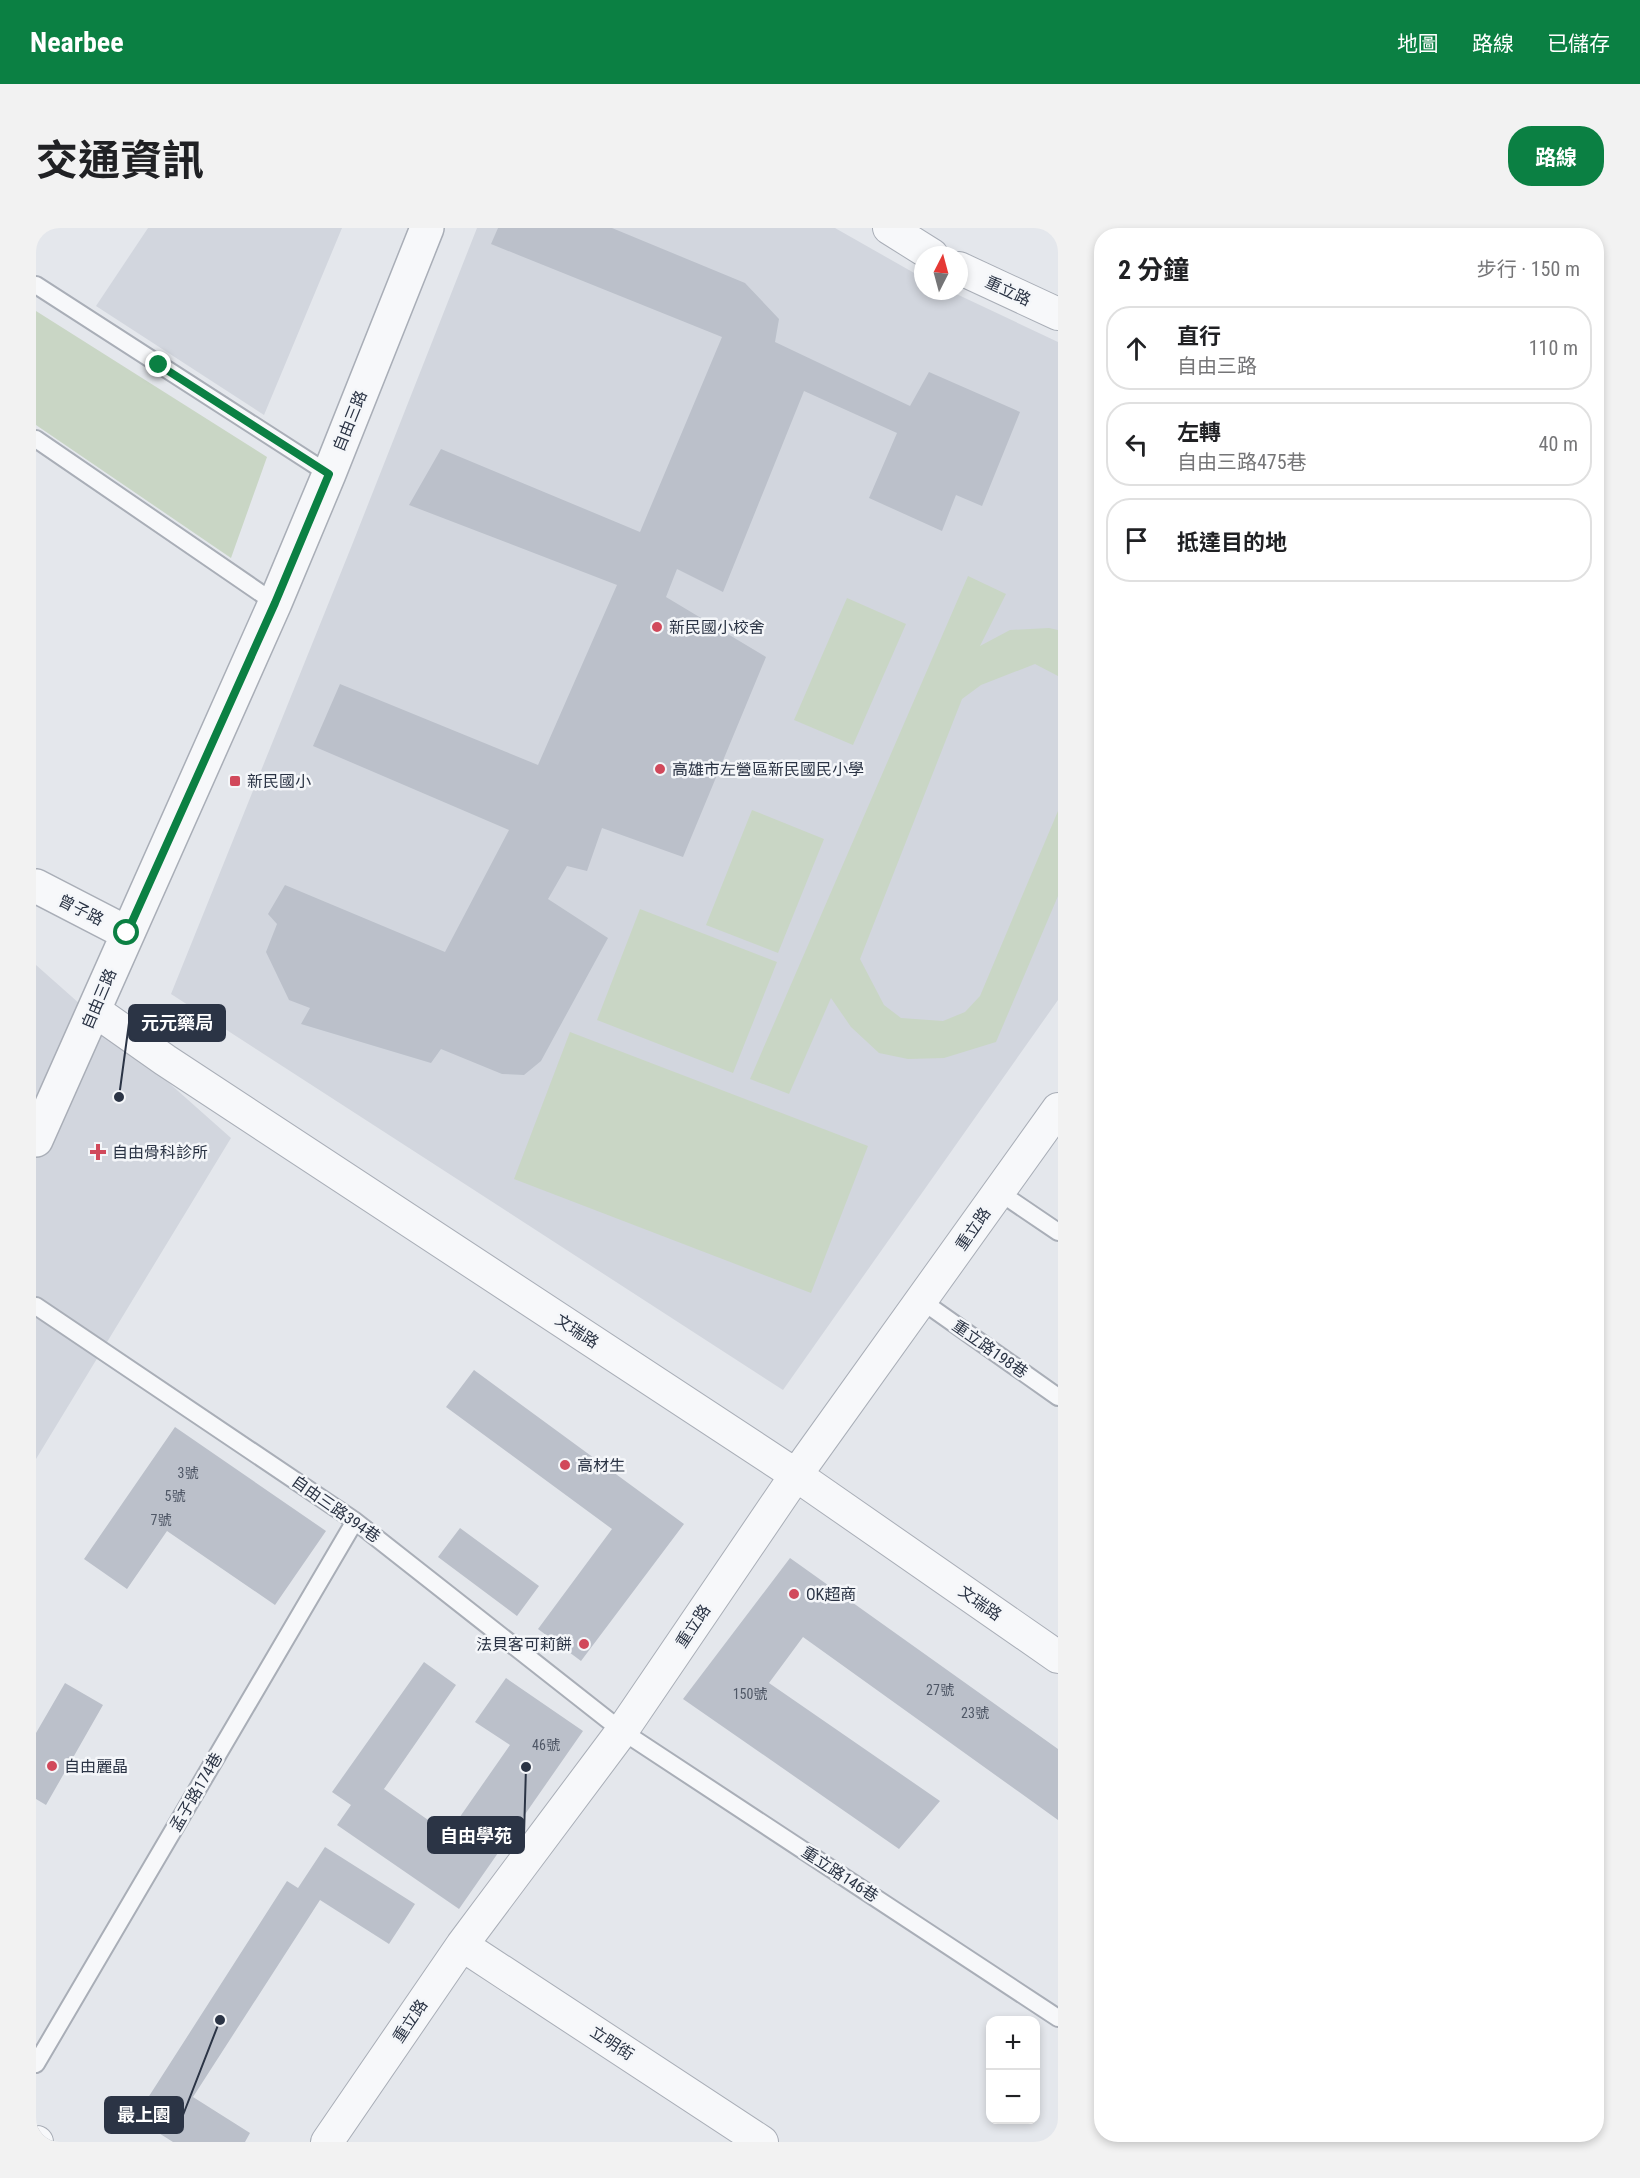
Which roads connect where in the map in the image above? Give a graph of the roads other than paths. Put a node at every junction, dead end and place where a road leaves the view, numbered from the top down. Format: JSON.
{"nodes":[{"id":1,"x":427,"y":228,"type":"edge"},
{"id":2,"x":889,"y":228,"type":"edge"},
{"id":3,"x":918,"y":246,"type":"edge"},
{"id":4,"x":968,"y":272,"type":"edge"},
{"id":5,"x":36,"y":285,"type":"edge"},
{"id":6,"x":1058,"y":314,"type":"edge"},
{"id":7,"x":36,"y":439,"type":"edge"},
{"id":8,"x":329,"y":474,"type":"junction"},
{"id":9,"x":275,"y":603,"type":"junction"},
{"id":10,"x":36,"y":886,"type":"edge"},
{"id":11,"x":127,"y":933,"type":"junction"},
{"id":12,"x":94,"y":1010,"type":"junction"},
{"id":13,"x":1058,"y":1108,"type":"edge"},
{"id":14,"x":36,"y":1140,"type":"edge"},
{"id":15,"x":999,"y":1192,"type":"junction"},
{"id":16,"x":1058,"y":1232,"type":"edge"},
{"id":17,"x":922,"y":1301,"type":"junction"},
{"id":18,"x":36,"y":1306,"type":"edge"},
{"id":19,"x":1058,"y":1397,"type":"edge"},
{"id":20,"x":796,"y":1475,"type":"junction"},
{"id":21,"x":355,"y":1521,"type":"junction"},
{"id":22,"x":1058,"y":1657,"type":"edge"},
{"id":23,"x":622,"y":1731,"type":"junction"},
{"id":24,"x":462,"y":1945,"type":"junction"},
{"id":25,"x":1058,"y":2018,"type":"edge"},
{"id":26,"x":36,"y":2064,"type":"edge"},
{"id":27,"x":327,"y":2142,"type":"edge"},
{"id":28,"x":762,"y":2142,"type":"edge"}],
"edges":[{"from":1,"to":8,"type":"street","name":"自由三路"},
{"from":2,"to":3,"type":"street"},
{"from":4,"to":6,"type":"street","name":"重立路"},
{"from":5,"to":8,"type":"lane"},
{"from":7,"to":9,"type":"lane"},
{"from":8,"to":9,"type":"street","name":"自由三路"},
{"from":9,"to":11,"type":"street","name":"自由三路"},
{"from":10,"to":11,"type":"street","name":"曾子路"},
{"from":11,"to":12,"type":"street","name":"自由三路"},
{"from":12,"to":14,"type":"street","name":"自由三路"},
{"from":12,"to":20,"type":"street","name":"文瑞路"},
{"from":13,"to":15,"type":"street","name":"重立路"},
{"from":15,"to":16,"type":"lane"},
{"from":15,"to":17,"type":"street","name":"重立路"},
{"from":17,"to":19,"type":"lane","name":"重立路198巷"},
{"from":17,"to":20,"type":"street","name":"重立路"},
{"from":18,"to":21,"type":"lane","name":"自由三路394巷"},
{"from":20,"to":22,"type":"street","name":"文瑞路"},
{"from":20,"to":23,"type":"street","name":"重立路"},
{"from":21,"to":23,"type":"lane","name":"自由三路394巷"},
{"from":21,"to":26,"type":"lane","name":"孟子路174巷"},
{"from":23,"to":24,"type":"street","name":"重立路"},
{"from":23,"to":25,"type":"lane","name":"重立路146巷"},
{"from":24,"to":27,"type":"street","name":"重立路"},
{"from":24,"to":28,"type":"street","name":"立明街"}]}
